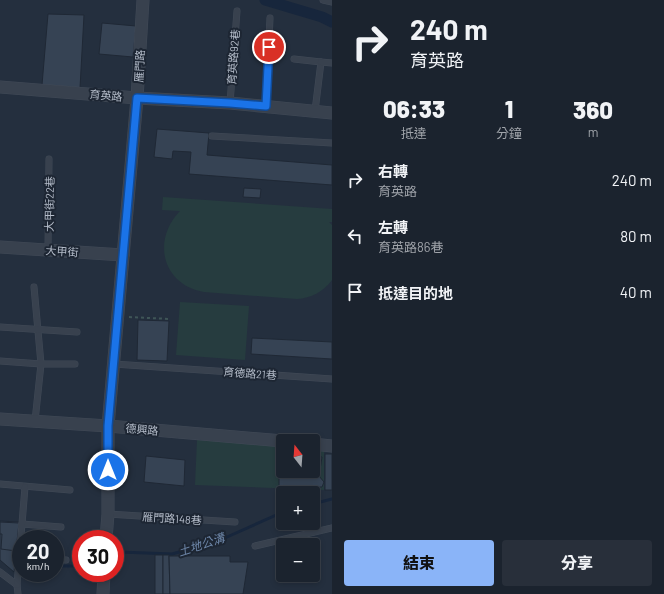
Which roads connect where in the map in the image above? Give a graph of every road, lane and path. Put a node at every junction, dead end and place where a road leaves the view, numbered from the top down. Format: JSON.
{"nodes":[{"id":1,"x":143,"y":0,"type":"edge"},
{"id":2,"x":323,"y":0,"type":"edge"},
{"id":3,"x":331,"y":1,"type":"edge"},
{"id":4,"x":237,"y":12,"type":"dead end"},
{"id":5,"x":270,"y":18,"type":"dead end"},
{"id":6,"x":294,"y":59,"type":"dead end"},
{"id":7,"x":321,"y":62,"type":"junction"},
{"id":8,"x":332,"y":63,"type":"edge"},
{"id":9,"x":0,"y":87,"type":"edge"},
{"id":10,"x":137,"y":98,"type":"junction"},
{"id":11,"x":230,"y":103,"type":"junction"},
{"id":12,"x":266,"y":106,"type":"junction"},
{"id":13,"x":315,"y":111,"type":"junction"},
{"id":14,"x":332,"y":113,"type":"edge"},
{"id":15,"x":212,"y":136,"type":"dead end"},
{"id":16,"x":332,"y":143,"type":"edge"},
{"id":17,"x":49,"y":159,"type":"dead end"},
{"id":18,"x":0,"y":247,"type":"edge"},
{"id":19,"x":48,"y":250,"type":"junction"},
{"id":20,"x":123,"y":255,"type":"junction"},
{"id":21,"x":34,"y":287,"type":"dead end"},
{"id":22,"x":118,"y":316,"type":"junction"},
{"id":23,"x":170,"y":319,"type":"dead end"},
{"id":24,"x":0,"y":327,"type":"edge"},
{"id":25,"x":38,"y":330,"type":"junction"},
{"id":26,"x":77,"y":332,"type":"dead end"},
{"id":27,"x":0,"y":361,"type":"edge"},
{"id":28,"x":41,"y":364,"type":"junction"},
{"id":29,"x":75,"y":364,"type":"dead end"},
{"id":30,"x":114,"y":364,"type":"junction"},
{"id":31,"x":332,"y":379,"type":"edge"},
{"id":32,"x":0,"y":419,"type":"edge"},
{"id":33,"x":35,"y":421,"type":"junction"},
{"id":34,"x":108,"y":426,"type":"junction"},
{"id":35,"x":276,"y":440,"type":"edge"},
{"id":36,"x":320,"y":445,"type":"edge"},
{"id":37,"x":332,"y":446,"type":"edge"},
{"id":38,"x":0,"y":484,"type":"edge"},
{"id":39,"x":25,"y":487,"type":"junction"},
{"id":40,"x":70,"y":490,"type":"dead end"},
{"id":41,"x":108,"y":514,"type":"junction"},
{"id":42,"x":235,"y":522,"type":"dead end"},
{"id":43,"x":22,"y":524,"type":"junction"},
{"id":44,"x":61,"y":526,"type":"dead end"},
{"id":45,"x":332,"y":528,"type":"edge"},
{"id":46,"x":22,"y":530,"type":"edge"},
{"id":47,"x":107,"y":530,"type":"edge"},
{"id":48,"x":255,"y":546,"type":"dead end"},
{"id":49,"x":0,"y":572,"type":"edge"},
{"id":50,"x":17,"y":582,"type":"edge"},
{"id":51,"x":104,"y":582,"type":"edge"},
{"id":52,"x":17,"y":585,"type":"junction"},
{"id":53,"x":18,"y":594,"type":"edge"},
{"id":54,"x":103,"y":594,"type":"edge"}],
"edges":[{"from":1,"to":10,"type":"street","name":"雁門路"},
{"from":2,"to":3,"type":"lane"},
{"from":4,"to":11,"type":"lane","name":"育英路92巷"},
{"from":5,"to":12,"type":"lane"},
{"from":6,"to":7,"type":"lane"},
{"from":7,"to":8,"type":"lane"},
{"from":7,"to":13,"type":"lane"},
{"from":9,"to":10,"type":"street","name":"育英路"},
{"from":10,"to":11,"type":"street","name":"育英路"},
{"from":10,"to":20,"type":"street","name":"雁門路"},
{"from":11,"to":12,"type":"street","name":"育英路"},
{"from":12,"to":13,"type":"street","name":"育英路"},
{"from":13,"to":14,"type":"street","name":"育英路"},
{"from":15,"to":16,"type":"lane"},
{"from":17,"to":19,"type":"lane","name":"大甲街22巷"},
{"from":18,"to":19,"type":"street","name":"大甲街"},
{"from":19,"to":20,"type":"street","name":"大甲街"},
{"from":20,"to":22,"type":"street","name":"雁門路"},
{"from":21,"to":25,"type":"lane"},
{"from":22,"to":23,"type":"path"},
{"from":22,"to":30,"type":"street","name":"雁門路"},
{"from":24,"to":25,"type":"lane"},
{"from":25,"to":26,"type":"lane"},
{"from":25,"to":28,"type":"lane"},
{"from":27,"to":28,"type":"lane"},
{"from":28,"to":29,"type":"lane"},
{"from":28,"to":33,"type":"lane"},
{"from":30,"to":31,"type":"lane","name":"育德路21巷"},
{"from":30,"to":34,"type":"street","name":"雁門路"},
{"from":32,"to":33,"type":"street","name":"德興路"},
{"from":33,"to":34,"type":"street","name":"德興路"},
{"from":34,"to":35,"type":"street","name":"德興路"},
{"from":34,"to":41,"type":"street","name":"雁門路"},
{"from":36,"to":37,"type":"street"},
{"from":38,"to":39,"type":"lane"},
{"from":39,"to":40,"type":"lane"},
{"from":39,"to":43,"type":"lane"},
{"from":41,"to":42,"type":"lane","name":"雁門路148巷"},
{"from":41,"to":47,"type":"street","name":"雁門路"},
{"from":43,"to":44,"type":"lane"},
{"from":43,"to":46,"type":"lane"},
{"from":45,"to":48,"type":"lane"},
{"from":49,"to":52,"type":"lane"},
{"from":50,"to":52,"type":"lane"},
{"from":51,"to":54,"type":"street"},
{"from":52,"to":53,"type":"lane"}]}
